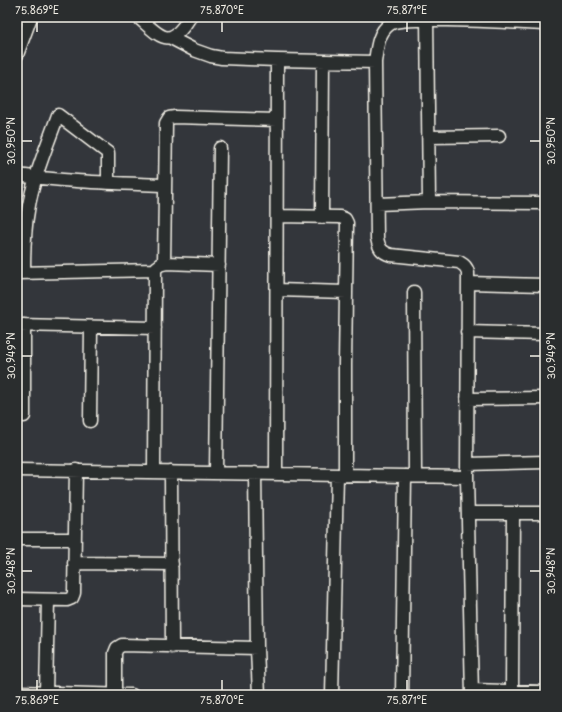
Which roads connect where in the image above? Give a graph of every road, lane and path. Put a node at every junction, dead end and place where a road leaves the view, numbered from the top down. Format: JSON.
{"nodes":[{"id":1,"x":17,"y":17,"type":"edge"},
{"id":2,"x":31,"y":17,"type":"edge"},
{"id":3,"x":138,"y":17,"type":"edge"},
{"id":4,"x":190,"y":17,"type":"edge"},
{"id":5,"x":427,"y":18,"type":"edge"},
{"id":6,"x":477,"y":19,"type":"edge"},
{"id":7,"x":523,"y":20,"type":"edge"},
{"id":8,"x":545,"y":24,"type":"edge"},
{"id":9,"x":171,"y":38,"type":"junction"},
{"id":10,"x":17,"y":55,"type":"edge"},
{"id":11,"x":277,"y":60,"type":"junction"},
{"id":12,"x":323,"y":60,"type":"junction"},
{"id":13,"x":375,"y":62,"type":"junction"},
{"id":14,"x":277,"y":120,"type":"junction"},
{"id":15,"x":499,"y":136,"type":"dead end"},
{"id":16,"x":429,"y":137,"type":"junction"},
{"id":17,"x":220,"y":148,"type":"dead end"},
{"id":18,"x":17,"y":175,"type":"edge"},
{"id":19,"x":35,"y":178,"type":"junction"},
{"id":20,"x":108,"y":182,"type":"junction"},
{"id":21,"x":165,"y":185,"type":"junction"},
{"id":22,"x":429,"y":202,"type":"junction"},
{"id":23,"x":545,"y":203,"type":"edge"},
{"id":24,"x":377,"y":204,"type":"junction"},
{"id":25,"x":277,"y":216,"type":"junction"},
{"id":26,"x":322,"y":217,"type":"junction"},
{"id":27,"x":219,"y":265,"type":"junction"},
{"id":28,"x":160,"y":267,"type":"junction"},
{"id":29,"x":21,"y":273,"type":"edge"},
{"id":30,"x":468,"y":283,"type":"junction"},
{"id":31,"x":545,"y":285,"type":"edge"},
{"id":32,"x":277,"y":290,"type":"junction"},
{"id":33,"x":346,"y":292,"type":"junction"},
{"id":34,"x":414,"y":292,"type":"dead end"},
{"id":35,"x":21,"y":325,"type":"edge"},
{"id":36,"x":91,"y":327,"type":"junction"},
{"id":37,"x":155,"y":328,"type":"junction"},
{"id":38,"x":467,"y":332,"type":"junction"},
{"id":39,"x":545,"y":334,"type":"edge"},
{"id":40,"x":467,"y":398,"type":"junction"},
{"id":41,"x":545,"y":398,"type":"edge"},
{"id":42,"x":24,"y":416,"type":"dead end"},
{"id":43,"x":90,"y":421,"type":"dead end"},
{"id":44,"x":545,"y":462,"type":"edge"},
{"id":45,"x":467,"y":464,"type":"junction"},
{"id":46,"x":17,"y":470,"type":"edge"},
{"id":47,"x":76,"y":470,"type":"junction"},
{"id":48,"x":154,"y":472,"type":"junction"},
{"id":49,"x":171,"y":472,"type":"junction"},
{"id":50,"x":216,"y":473,"type":"junction"},
{"id":51,"x":254,"y":473,"type":"junction"},
{"id":52,"x":276,"y":473,"type":"junction"},
{"id":53,"x":341,"y":475,"type":"junction"},
{"id":54,"x":410,"y":476,"type":"junction"},
{"id":55,"x":467,"y":477,"type":"junction"},
{"id":56,"x":468,"y":513,"type":"junction"},
{"id":57,"x":545,"y":513,"type":"edge"},
{"id":58,"x":513,"y":514,"type":"junction"},
{"id":59,"x":17,"y":539,"type":"edge"},
{"id":60,"x":75,"y":539,"type":"junction"},
{"id":61,"x":74,"y":563,"type":"junction"},
{"id":62,"x":172,"y":564,"type":"junction"},
{"id":63,"x":17,"y":599,"type":"edge"},
{"id":64,"x":48,"y":600,"type":"junction"},
{"id":65,"x":172,"y":647,"type":"junction"},
{"id":66,"x":257,"y":648,"type":"junction"},
{"id":67,"x":512,"y":691,"type":"junction"},
{"id":68,"x":17,"y":692,"type":"edge"},
{"id":69,"x":545,"y":692,"type":"edge"},
{"id":70,"x":46,"y":693,"type":"junction"},
{"id":71,"x":472,"y":693,"type":"edge"},
{"id":72,"x":76,"y":694,"type":"edge"},
{"id":73,"x":115,"y":695,"type":"edge"},
{"id":74,"x":132,"y":695,"type":"edge"},
{"id":75,"x":259,"y":695,"type":"edge"},
{"id":76,"x":332,"y":695,"type":"edge"},
{"id":77,"x":402,"y":695,"type":"edge"}],
"edges":[{"from":1,"to":2,"type":"street"},
{"from":2,"to":10,"type":"street"},
{"from":3,"to":9,"type":"street"},
{"from":4,"to":9,"type":"street"},
{"from":5,"to":6,"type":"street"},
{"from":5,"to":13,"type":"street"},
{"from":5,"to":16,"type":"street"},
{"from":6,"to":7,"type":"street"},
{"from":7,"to":8,"type":"street"},
{"from":9,"to":11,"type":"street"},
{"from":11,"to":12,"type":"street"},
{"from":11,"to":14,"type":"street"},
{"from":12,"to":13,"type":"street"},
{"from":12,"to":26,"type":"street"},
{"from":13,"to":24,"type":"street"},
{"from":14,"to":21,"type":"street"},
{"from":14,"to":25,"type":"street"},
{"from":15,"to":16,"type":"street"},
{"from":16,"to":22,"type":"street"},
{"from":17,"to":27,"type":"street"},
{"from":18,"to":19,"type":"street"},
{"from":19,"to":20,"type":"street"},
{"from":19,"to":20,"type":"street"},
{"from":19,"to":29,"type":"street"},
{"from":20,"to":21,"type":"street"},
{"from":21,"to":28,"type":"street"},
{"from":22,"to":23,"type":"street"},
{"from":22,"to":24,"type":"street"},
{"from":24,"to":30,"type":"street"},
{"from":25,"to":26,"type":"street"},
{"from":25,"to":32,"type":"street"},
{"from":26,"to":33,"type":"street"},
{"from":27,"to":28,"type":"street"},
{"from":27,"to":50,"type":"street"},
{"from":28,"to":29,"type":"street"},
{"from":28,"to":37,"type":"street"},
{"from":30,"to":31,"type":"street"},
{"from":30,"to":38,"type":"street"},
{"from":32,"to":33,"type":"street"},
{"from":32,"to":52,"type":"street"},
{"from":33,"to":53,"type":"street"},
{"from":34,"to":54,"type":"street"},
{"from":35,"to":36,"type":"street"},
{"from":35,"to":42,"type":"street"},
{"from":36,"to":37,"type":"street"},
{"from":36,"to":43,"type":"street"},
{"from":37,"to":48,"type":"street"},
{"from":38,"to":39,"type":"street"},
{"from":38,"to":40,"type":"street"},
{"from":40,"to":41,"type":"street"},
{"from":40,"to":45,"type":"street"},
{"from":44,"to":45,"type":"street"},
{"from":45,"to":55,"type":"street"},
{"from":46,"to":47,"type":"street"},
{"from":47,"to":48,"type":"street"},
{"from":47,"to":60,"type":"street"},
{"from":48,"to":49,"type":"street"},
{"from":49,"to":50,"type":"street"},
{"from":49,"to":62,"type":"street"},
{"from":50,"to":51,"type":"street"},
{"from":51,"to":52,"type":"street"},
{"from":51,"to":66,"type":"street"},
{"from":52,"to":53,"type":"street"},
{"from":53,"to":54,"type":"street"},
{"from":53,"to":76,"type":"street"},
{"from":54,"to":55,"type":"street"},
{"from":54,"to":77,"type":"street"},
{"from":55,"to":56,"type":"street"},
{"from":56,"to":58,"type":"street"},
{"from":56,"to":71,"type":"street"},
{"from":57,"to":58,"type":"street"},
{"from":58,"to":67,"type":"street"},
{"from":59,"to":60,"type":"street"},
{"from":60,"to":61,"type":"street"},
{"from":61,"to":62,"type":"street"},
{"from":61,"to":64,"type":"street"},
{"from":62,"to":65,"type":"street"},
{"from":63,"to":64,"type":"street"},
{"from":64,"to":70,"type":"street"},
{"from":65,"to":66,"type":"street"},
{"from":65,"to":73,"type":"street"},
{"from":66,"to":75,"type":"street"},
{"from":67,"to":69,"type":"street"},
{"from":67,"to":71,"type":"street"},
{"from":68,"to":70,"type":"street"},
{"from":70,"to":72,"type":"street"},
{"from":72,"to":73,"type":"street"},
{"from":73,"to":74,"type":"street"}]}
